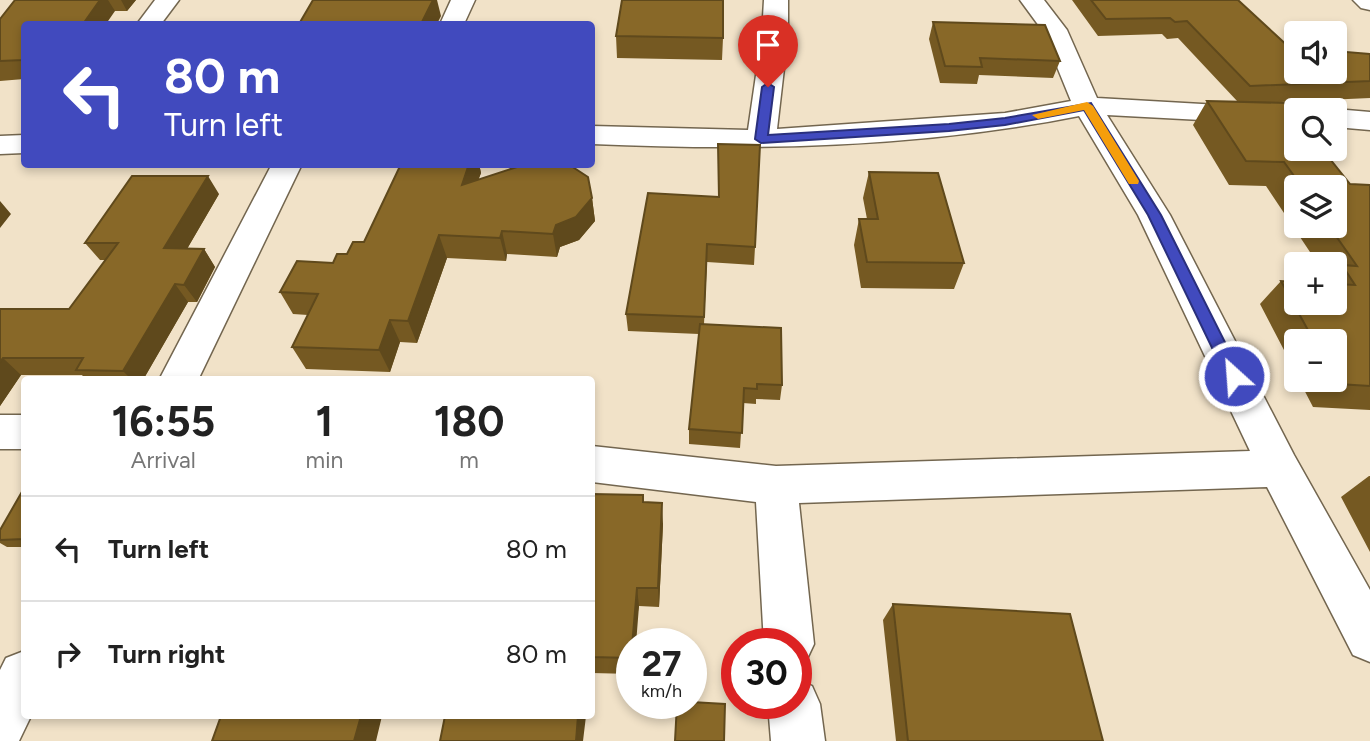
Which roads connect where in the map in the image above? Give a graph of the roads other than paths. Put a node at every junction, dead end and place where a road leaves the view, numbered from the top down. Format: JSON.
{"nodes":[{"id":1,"x":167,"y":0,"type":"edge"},
{"id":2,"x":463,"y":0,"type":"edge"},
{"id":3,"x":776,"y":0,"type":"edge"},
{"id":4,"x":1032,"y":0,"type":"edge"},
{"id":5,"x":1364,"y":0,"type":"edge"},
{"id":6,"x":1370,"y":3,"type":"edge"},
{"id":7,"x":151,"y":21,"type":"edge"},
{"id":8,"x":453,"y":21,"type":"edge"},
{"id":9,"x":1087,"y":106,"type":"junction"},
{"id":10,"x":1284,"y":115,"type":"edge"},
{"id":11,"x":1347,"y":119,"type":"edge"},
{"id":12,"x":1370,"y":121,"type":"edge"},
{"id":13,"x":595,"y":135,"type":"edge"},
{"id":14,"x":761,"y":139,"type":"junction"},
{"id":15,"x":21,"y":144,"type":"edge"},
{"id":16,"x":0,"y":145,"type":"edge"},
{"id":17,"x":285,"y":168,"type":"edge"},
{"id":18,"x":180,"y":376,"type":"edge"},
{"id":19,"x":0,"y":432,"type":"edge"},
{"id":20,"x":21,"y":432,"type":"edge"},
{"id":21,"x":595,"y":464,"type":"edge"},
{"id":22,"x":1279,"y":468,"type":"junction"},
{"id":23,"x":776,"y":485,"type":"junction"},
{"id":24,"x":788,"y":628,"type":"edge"},
{"id":25,"x":1370,"y":638,"type":"edge"},
{"id":26,"x":21,"y":682,"type":"edge"},
{"id":27,"x":796,"y":719,"type":"edge"},
{"id":28,"x":0,"y":723,"type":"edge"},
{"id":29,"x":798,"y":741,"type":"edge"}],
"edges":[{"from":1,"to":7,"type":"street"},
{"from":2,"to":8,"type":"street"},
{"from":3,"to":14,"type":"street"},
{"from":4,"to":9,"type":"street"},
{"from":5,"to":6,"type":"street"},
{"from":9,"to":10,"type":"street"},
{"from":9,"to":14,"type":"street"},
{"from":9,"to":22,"type":"street"},
{"from":11,"to":12,"type":"street"},
{"from":13,"to":14,"type":"street"},
{"from":15,"to":16,"type":"street"},
{"from":17,"to":18,"type":"street"},
{"from":19,"to":20,"type":"street"},
{"from":21,"to":23,"type":"street"},
{"from":22,"to":23,"type":"street"},
{"from":22,"to":25,"type":"street"},
{"from":23,"to":24,"type":"street"},
{"from":26,"to":28,"type":"street"},
{"from":27,"to":29,"type":"street"}]}
